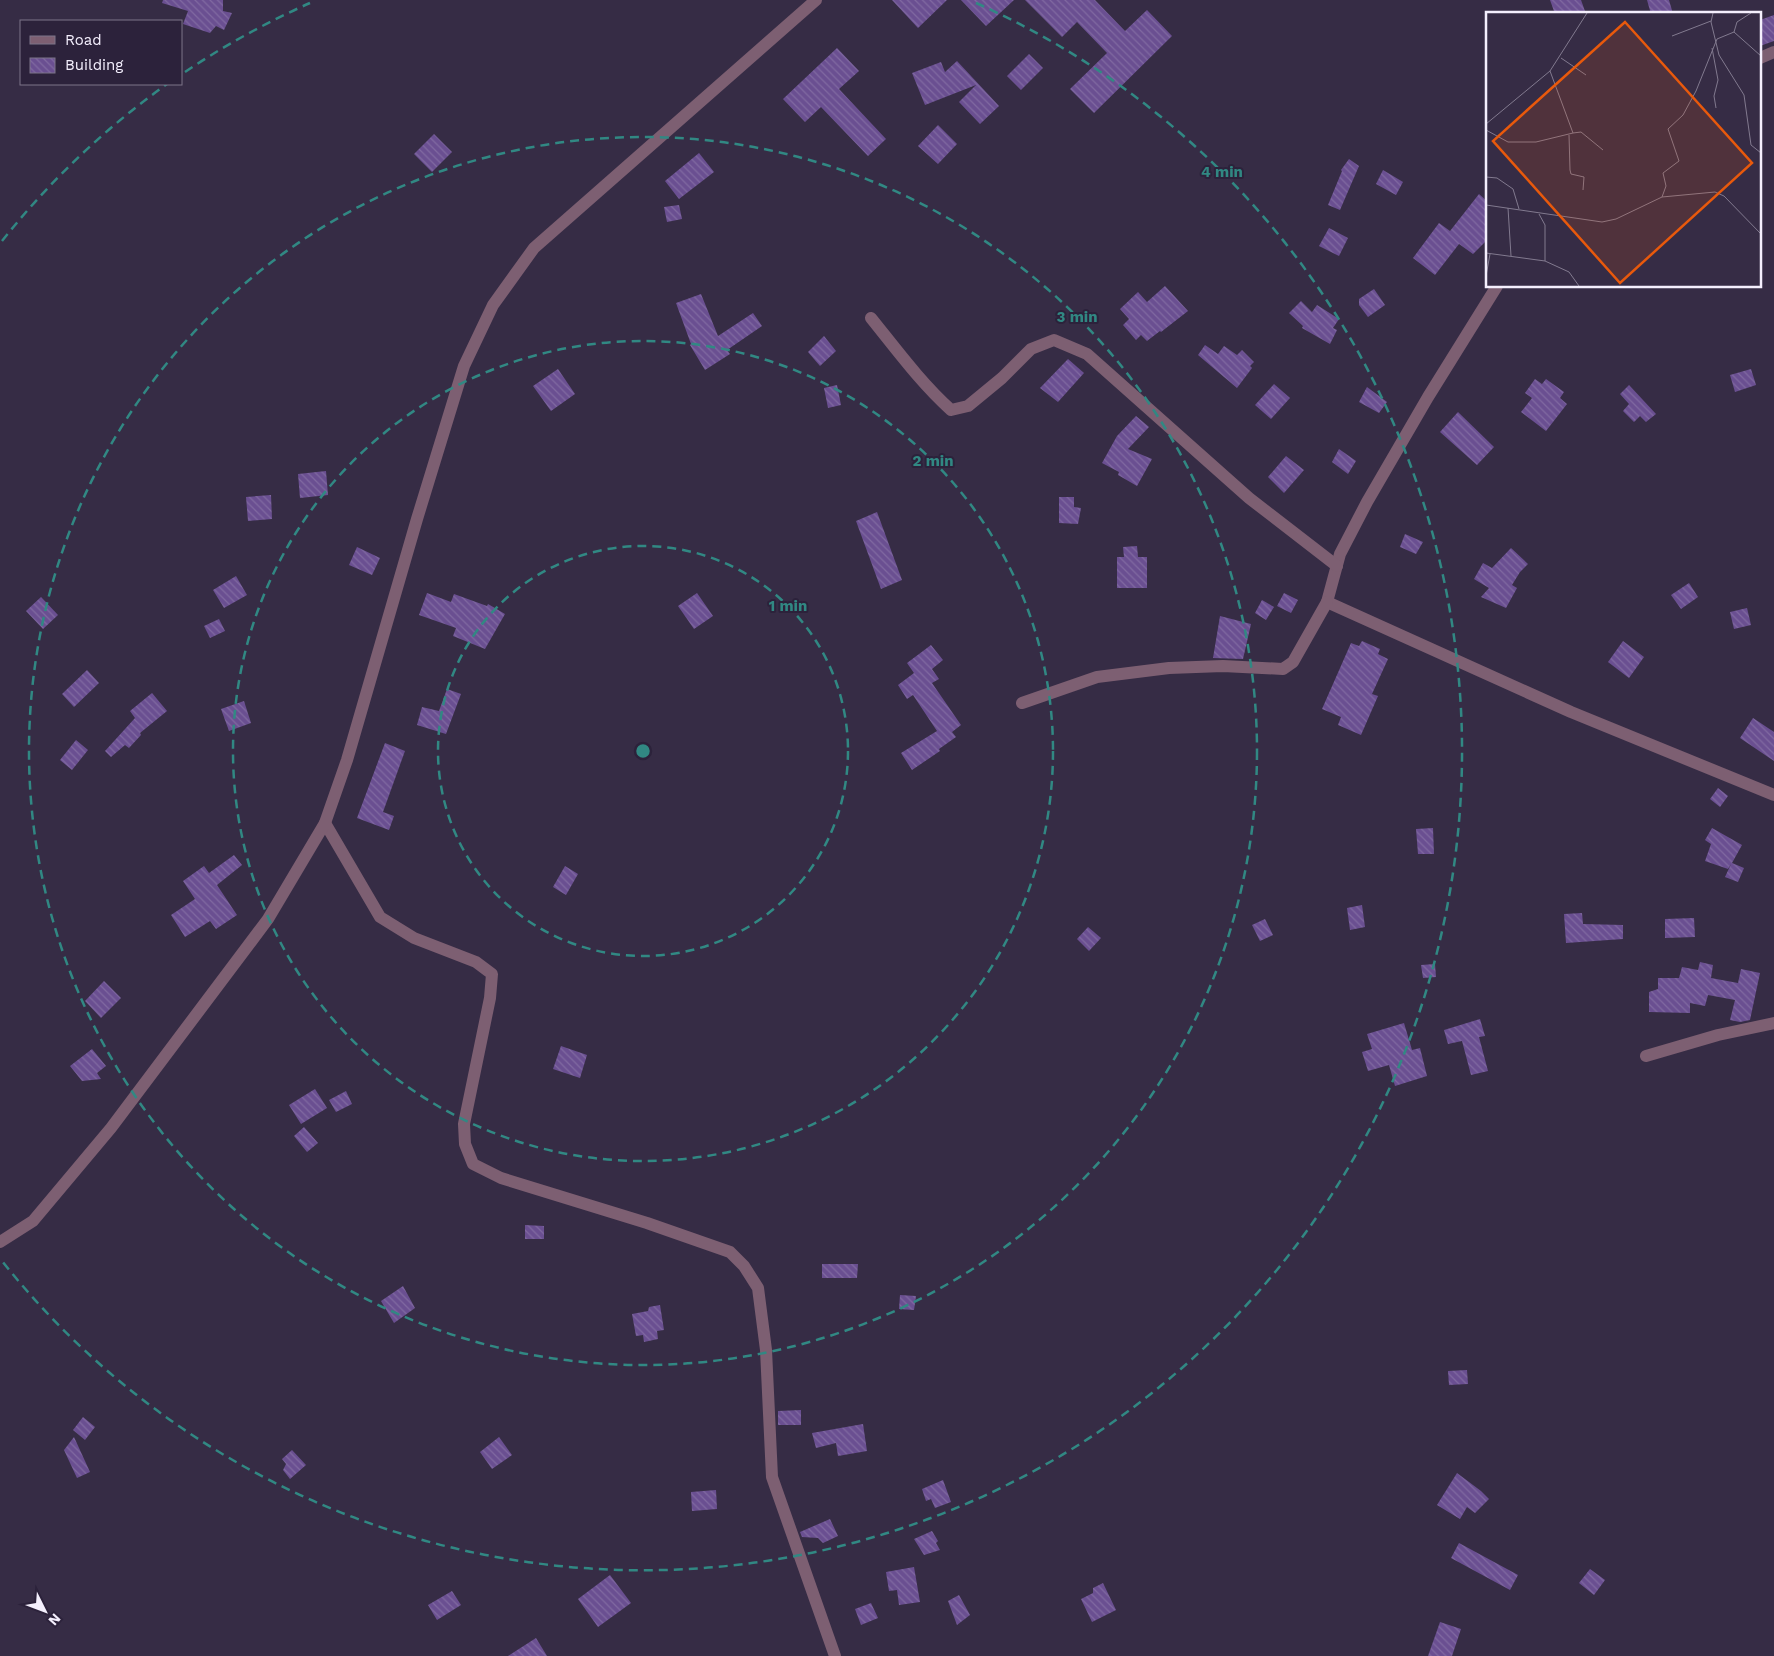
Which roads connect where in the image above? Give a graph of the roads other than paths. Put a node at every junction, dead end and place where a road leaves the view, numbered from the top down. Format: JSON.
{"nodes":[{"id":1,"x":816,"y":0,"type":"edge"},
{"id":2,"x":1774,"y":52,"type":"edge"},
{"id":3,"x":1762,"y":57,"type":"edge"},
{"id":4,"x":1496,"y":288,"type":"edge"},
{"id":5,"x":871,"y":318,"type":"dead end"},
{"id":6,"x":1337,"y":566,"type":"junction"},
{"id":7,"x":1327,"y":602,"type":"junction"},
{"id":8,"x":1022,"y":703,"type":"dead end"},
{"id":9,"x":1774,"y":795,"type":"edge"},
{"id":10,"x":325,"y":823,"type":"junction"},
{"id":11,"x":1774,"y":1023,"type":"edge"},
{"id":12,"x":1646,"y":1056,"type":"dead end"},
{"id":13,"x":0,"y":1242,"type":"edge"},
{"id":14,"x":834,"y":1656,"type":"edge"}],
"edges":[{"from":1,"to":10,"type":"street"},
{"from":2,"to":3,"type":"street"},
{"from":4,"to":6,"type":"street"},
{"from":5,"to":6,"type":"street"},
{"from":6,"to":7,"type":"street"},
{"from":7,"to":8,"type":"street"},
{"from":7,"to":9,"type":"street"},
{"from":10,"to":13,"type":"street"},
{"from":10,"to":14,"type":"street"},
{"from":11,"to":12,"type":"street"}]}
